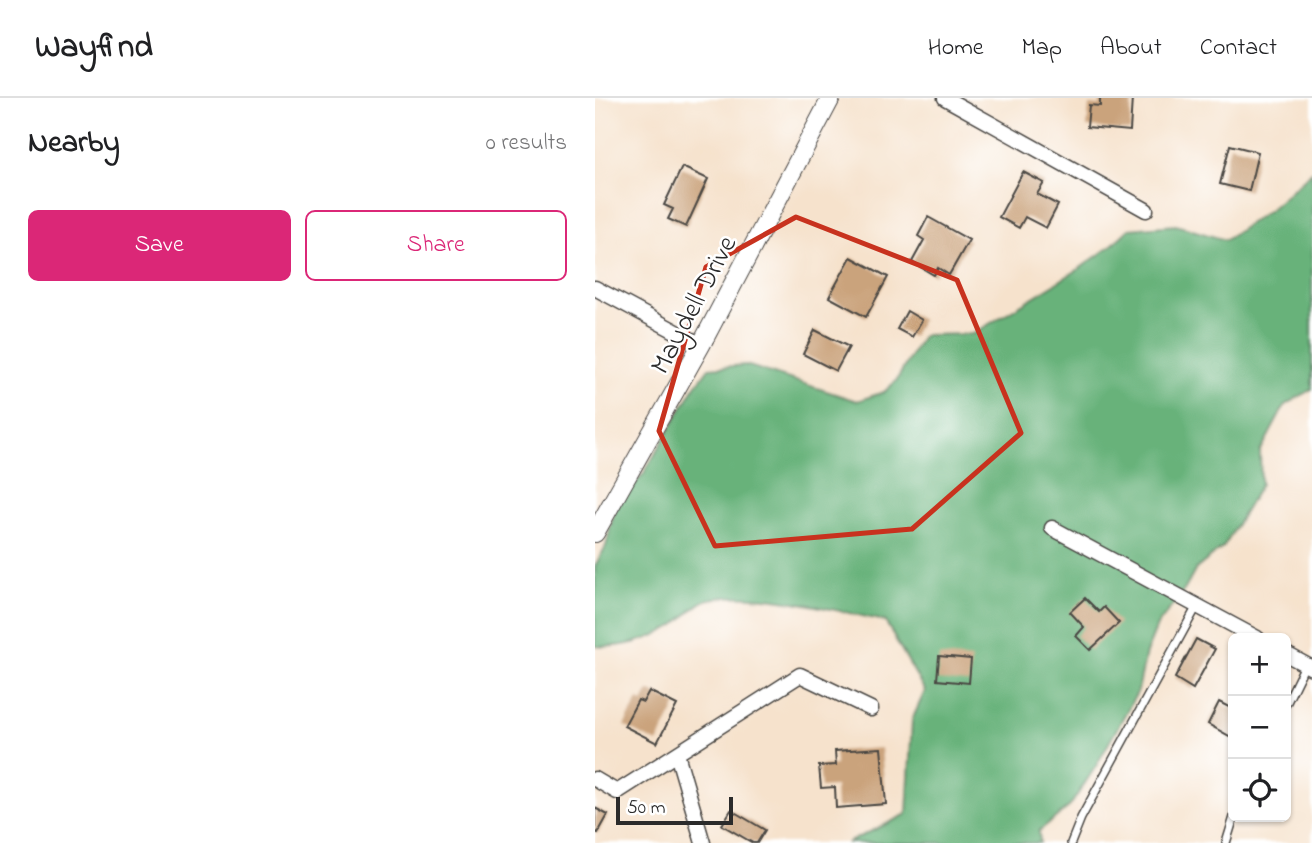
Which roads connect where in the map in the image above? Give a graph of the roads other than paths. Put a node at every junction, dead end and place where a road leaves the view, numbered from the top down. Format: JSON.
{"nodes":[{"id":1,"x":831,"y":98,"type":"edge"},
{"id":2,"x":945,"y":98,"type":"edge"},
{"id":3,"x":1146,"y":210,"type":"dead end"},
{"id":4,"x":595,"y":288,"type":"edge"},
{"id":5,"x":701,"y":345,"type":"junction"},
{"id":6,"x":1052,"y":528,"type":"dead end"},
{"id":7,"x":595,"y":533,"type":"edge"},
{"id":8,"x":1197,"y":606,"type":"junction"},
{"id":9,"x":1248,"y":633,"type":"edge"},
{"id":10,"x":1291,"y":657,"type":"edge"},
{"id":11,"x":1309,"y":666,"type":"edge"},
{"id":12,"x":1291,"y":696,"type":"edge"},
{"id":13,"x":871,"y":709,"type":"dead end"},
{"id":14,"x":677,"y":754,"type":"junction"},
{"id":15,"x":595,"y":779,"type":"edge"},
{"id":16,"x":1232,"y":822,"type":"edge"},
{"id":17,"x":703,"y":843,"type":"edge"},
{"id":18,"x":1072,"y":843,"type":"edge"},
{"id":19,"x":1226,"y":843,"type":"edge"}],
"edges":[{"from":1,"to":5,"type":"street","name":"Maydell Drive"},
{"from":2,"to":3,"type":"street"},
{"from":4,"to":5,"type":"street"},
{"from":5,"to":7,"type":"street","name":"Maydell Drive"},
{"from":6,"to":8,"type":"street"},
{"from":8,"to":9,"type":"street"},
{"from":8,"to":18,"type":"lane"},
{"from":10,"to":11,"type":"street"},
{"from":11,"to":12,"type":"lane"},
{"from":13,"to":14,"type":"street"},
{"from":14,"to":15,"type":"street"},
{"from":14,"to":17,"type":"street"},
{"from":16,"to":19,"type":"lane"}]}
